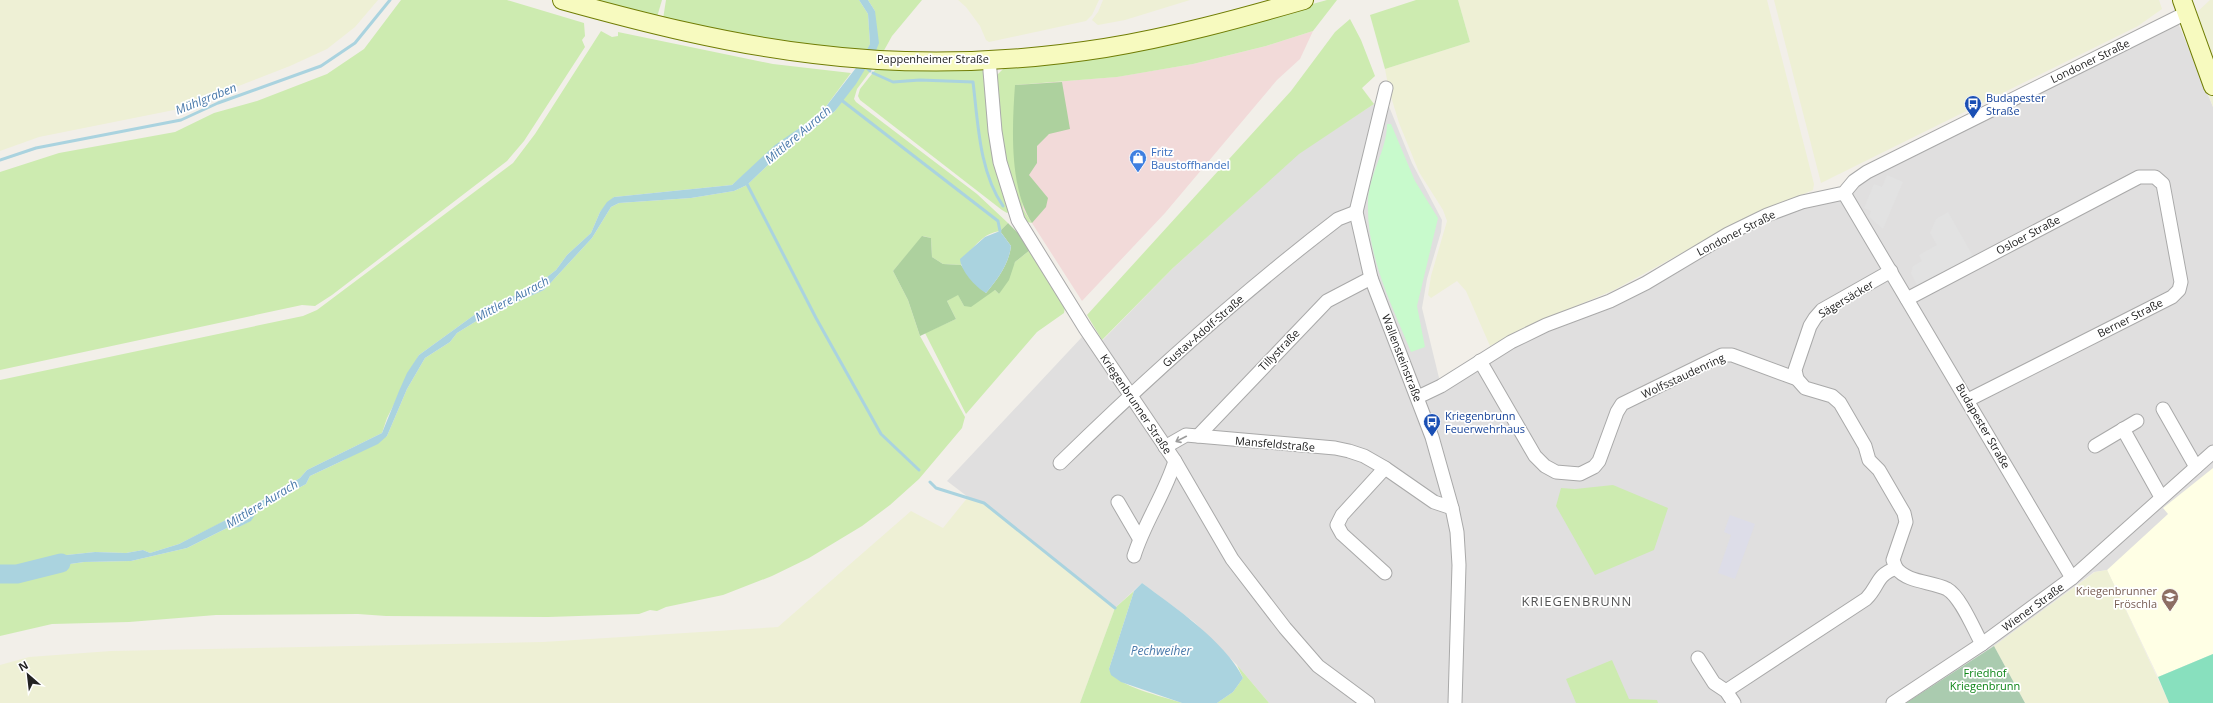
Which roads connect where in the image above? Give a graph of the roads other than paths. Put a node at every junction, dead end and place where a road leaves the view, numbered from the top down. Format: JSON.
{"nodes":[{"id":1,"x":562,"y":0,"type":"edge"},
{"id":2,"x":1304,"y":0,"type":"edge"},
{"id":3,"x":2184,"y":6,"type":"edge"},
{"id":4,"x":989,"y":60,"type":"junction"},
{"id":5,"x":2213,"y":86,"type":"edge"},
{"id":6,"x":1386,"y":88,"type":"dead end"},
{"id":7,"x":2150,"y":176,"type":"joint"},
{"id":8,"x":1844,"y":193,"type":"junction"},
{"id":9,"x":1356,"y":212,"type":"junction"},
{"id":10,"x":1891,"y":271,"type":"junction"},
{"id":11,"x":1370,"y":278,"type":"junction"},
{"id":12,"x":1907,"y":299,"type":"junction"},
{"id":13,"x":1480,"y":361,"type":"junction"},
{"id":14,"x":1797,"y":379,"type":"junction"},
{"id":15,"x":1130,"y":395,"type":"junction"},
{"id":16,"x":1418,"y":397,"type":"junction"},
{"id":17,"x":1968,"y":400,"type":"junction"},
{"id":18,"x":2163,"y":409,"type":"dead end"},
{"id":19,"x":2137,"y":421,"type":"dead end"},
{"id":20,"x":2123,"y":430,"type":"junction"},
{"id":21,"x":1198,"y":436,"type":"junction"},
{"id":22,"x":2095,"y":446,"type":"dead end"},
{"id":23,"x":1165,"y":447,"type":"junction"},
{"id":24,"x":2213,"y":452,"type":"edge"},
{"id":25,"x":1175,"y":461,"type":"junction"},
{"id":26,"x":1060,"y":463,"type":"dead end"},
{"id":27,"x":2196,"y":467,"type":"junction"},
{"id":28,"x":1385,"y":468,"type":"junction"},
{"id":29,"x":2161,"y":497,"type":"junction"},
{"id":30,"x":1118,"y":502,"type":"dead end"},
{"id":31,"x":1452,"y":508,"type":"junction"},
{"id":32,"x":1139,"y":538,"type":"junction"},
{"id":33,"x":1134,"y":556,"type":"dead end"},
{"id":34,"x":1896,"y":568,"type":"junction"},
{"id":35,"x":1385,"y":573,"type":"dead end"},
{"id":36,"x":2072,"y":578,"type":"junction"},
{"id":37,"x":1982,"y":644,"type":"junction"},
{"id":38,"x":1698,"y":658,"type":"dead end"},
{"id":39,"x":1726,"y":691,"type":"junction"},
{"id":40,"x":1368,"y":703,"type":"edge"},
{"id":41,"x":1455,"y":703,"type":"edge"},
{"id":42,"x":1734,"y":703,"type":"edge"},
{"id":43,"x":1893,"y":703,"type":"edge"}],
"edges":[{"from":1,"to":4,"type":"street","name":"Pappenheimer Straße"},
{"from":2,"to":4,"type":"street","name":"Pappenheimer Straße"},
{"from":3,"to":5,"type":"street"},
{"from":3,"to":8,"type":"street","name":"Londoner Straße"},
{"from":4,"to":15,"type":"street","name":"Kriegenbrunner Straße"},
{"from":6,"to":9,"type":"street","name":"Wallensteinstraße"},
{"from":7,"to":12,"type":"street","name":"Osloer Straße"},
{"from":7,"to":17,"type":"street","name":"Berner Straße"},
{"from":8,"to":10,"type":"street","name":"Budapester Straße"},
{"from":8,"to":13,"type":"street","name":"Londoner Straße"},
{"from":9,"to":11,"type":"street","name":"Wallensteinstraße"},
{"from":9,"to":15,"type":"street","name":"Gustav-Adolf-Straße"},
{"from":10,"to":12,"type":"street","name":"Budapester Straße"},
{"from":10,"to":14,"type":"street","name":"Sägersäcker"},
{"from":11,"to":16,"type":"street","name":"Wallensteinstraße"},
{"from":11,"to":21,"type":"street","name":"Tillystraße"},
{"from":12,"to":17,"type":"street","name":"Budapester Straße"},
{"from":13,"to":14,"type":"street","name":"Wolfsstaudenring"},
{"from":13,"to":16,"type":"street","name":"Londoner Straße"},
{"from":14,"to":34,"type":"street","name":"Wolfsstaudenring"},
{"from":15,"to":23,"type":"street","name":"Kriegenbrunner Straße"},
{"from":15,"to":26,"type":"street","name":"Gustav-Adolf-Straße"},
{"from":16,"to":31,"type":"street","name":"Wallensteinstraße"},
{"from":17,"to":36,"type":"street","name":"Budapester Straße"},
{"from":18,"to":27,"type":"street"},
{"from":19,"to":20,"type":"street"},
{"from":20,"to":22,"type":"street"},
{"from":20,"to":29,"type":"street"},
{"from":21,"to":23,"type":"street","name":"Mansfeldstraße","one_way":true},
{"from":21,"to":28,"type":"street","name":"Mansfeldstraße"},
{"from":23,"to":25,"type":"street","name":"Kriegenbrunner Straße"},
{"from":24,"to":27,"type":"street","name":"Wiener Straße"},
{"from":25,"to":32,"type":"street"},
{"from":25,"to":40,"type":"street","name":"Kriegenbrunner Straße"},
{"from":27,"to":29,"type":"street","name":"Wiener Straße"},
{"from":28,"to":31,"type":"street","name":"Mansfeldstraße"},
{"from":28,"to":35,"type":"street"},
{"from":29,"to":36,"type":"street","name":"Wiener Straße"},
{"from":30,"to":32,"type":"street"},
{"from":31,"to":41,"type":"street","name":"Wallensteinstraße"},
{"from":32,"to":33,"type":"street"},
{"from":34,"to":37,"type":"street"},
{"from":34,"to":39,"type":"street"},
{"from":36,"to":37,"type":"street","name":"Wiener Straße"},
{"from":37,"to":43,"type":"street","name":"Wiener Straße"},
{"from":38,"to":39,"type":"street"},
{"from":39,"to":42,"type":"street"}]}
